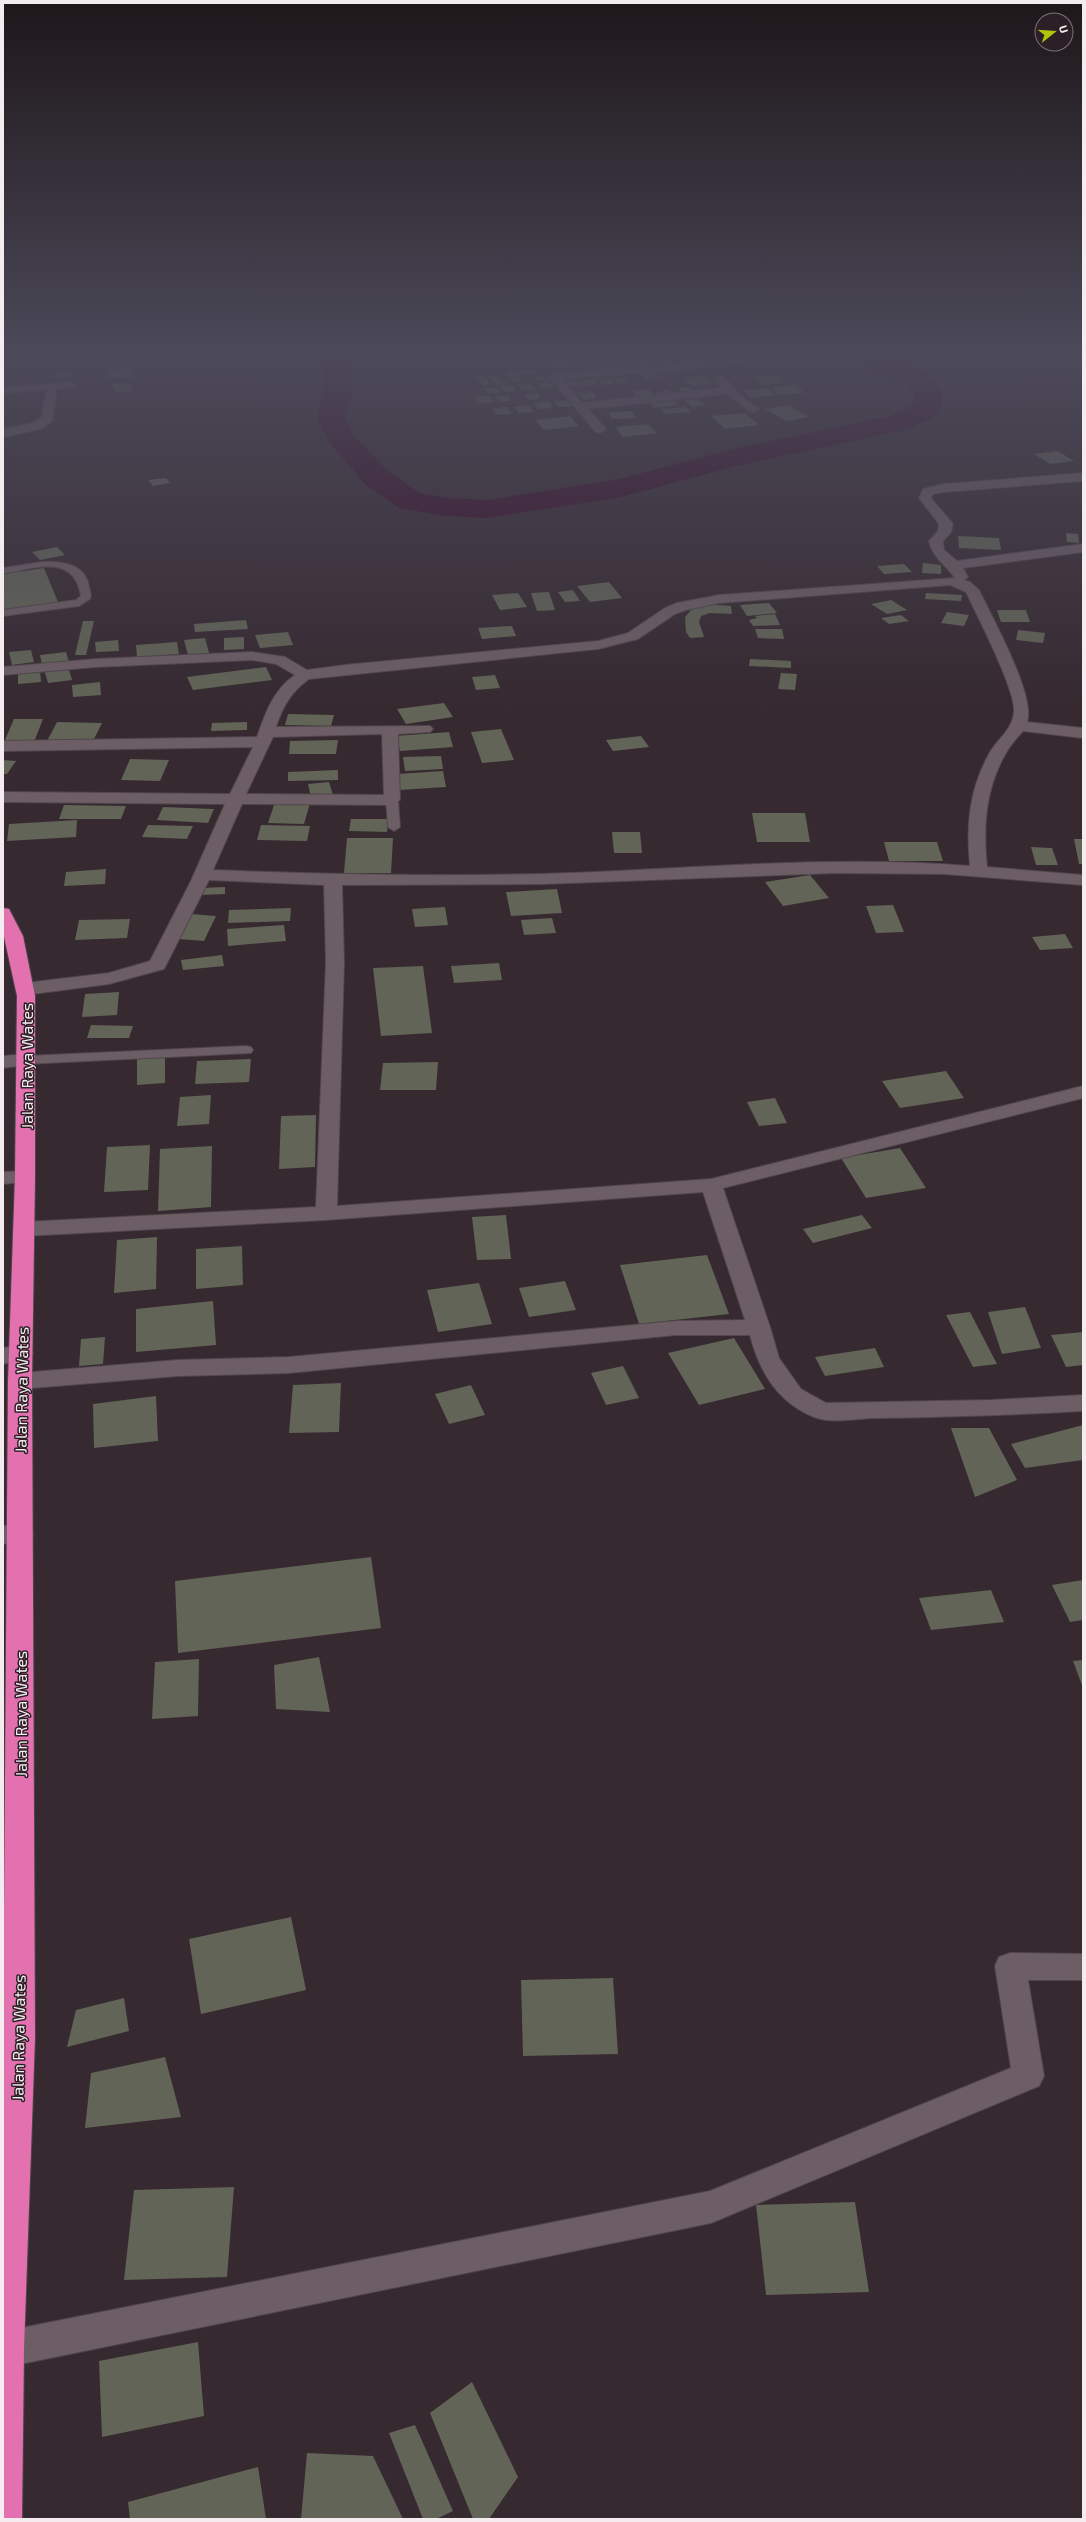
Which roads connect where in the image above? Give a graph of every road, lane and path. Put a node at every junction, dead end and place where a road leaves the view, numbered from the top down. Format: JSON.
{"nodes":[{"id":1,"x":1083,"y":477,"type":"edge"},
{"id":2,"x":1083,"y":548,"type":"edge"},
{"id":3,"x":954,"y":565,"type":"junction"},
{"id":4,"x":3,"y":571,"type":"edge"},
{"id":5,"x":965,"y":585,"type":"junction"},
{"id":6,"x":3,"y":613,"type":"edge"},
{"id":7,"x":3,"y":671,"type":"edge"},
{"id":8,"x":305,"y":675,"type":"junction"},
{"id":9,"x":1020,"y":726,"type":"junction"},
{"id":10,"x":425,"y":729,"type":"dead end"},
{"id":11,"x":390,"y":731,"type":"junction"},
{"id":12,"x":1083,"y":733,"type":"edge"},
{"id":13,"x":264,"y":737,"type":"junction"},
{"id":14,"x":3,"y":746,"type":"edge"},
{"id":15,"x":3,"y":797,"type":"edge"},
{"id":16,"x":392,"y":800,"type":"junction"},
{"id":17,"x":236,"y":801,"type":"junction"},
{"id":18,"x":394,"y":827,"type":"dead end"},
{"id":19,"x":979,"y":871,"type":"junction"},
{"id":20,"x":201,"y":876,"type":"junction"},
{"id":21,"x":333,"y":880,"type":"junction"},
{"id":22,"x":1083,"y":880,"type":"edge"},
{"id":23,"x":3,"y":913,"type":"edge"},
{"id":24,"x":25,"y":989,"type":"junction"},
{"id":25,"x":246,"y":1050,"type":"dead end"},
{"id":26,"x":14,"y":1061,"type":"edge"},
{"id":27,"x":1083,"y":1092,"type":"edge"},
{"id":28,"x":14,"y":1178,"type":"edge"},
{"id":29,"x":711,"y":1185,"type":"junction"},
{"id":30,"x":326,"y":1213,"type":"junction"},
{"id":31,"x":24,"y":1229,"type":"junction"},
{"id":32,"x":759,"y":1327,"type":"junction"},
{"id":33,"x":12,"y":1355,"type":"edge"},
{"id":34,"x":20,"y":1381,"type":"junction"},
{"id":35,"x":1083,"y":1403,"type":"edge"},
{"id":36,"x":12,"y":1534,"type":"edge"},
{"id":37,"x":1083,"y":1967,"type":"edge"},
{"id":38,"x":11,"y":2038,"type":"edge"},
{"id":39,"x":6,"y":2349,"type":"junction"},
{"id":40,"x":3,"y":2519,"type":"edge"}],
"edges":[{"from":1,"to":3,"type":"street"},
{"from":2,"to":3,"type":"street"},
{"from":3,"to":5,"type":"street"},
{"from":4,"to":6,"type":"lane"},
{"from":5,"to":8,"type":"street"},
{"from":5,"to":9,"type":"street"},
{"from":7,"to":8,"type":"street"},
{"from":8,"to":13,"type":"street"},
{"from":9,"to":12,"type":"street"},
{"from":9,"to":19,"type":"street"},
{"from":10,"to":11,"type":"street"},
{"from":11,"to":13,"type":"street"},
{"from":11,"to":16,"type":"street"},
{"from":13,"to":14,"type":"street"},
{"from":13,"to":17,"type":"street"},
{"from":15,"to":17,"type":"street"},
{"from":16,"to":17,"type":"street"},
{"from":16,"to":18,"type":"lane"},
{"from":17,"to":20,"type":"street"},
{"from":19,"to":21,"type":"street"},
{"from":19,"to":22,"type":"street"},
{"from":20,"to":21,"type":"street"},
{"from":20,"to":24,"type":"street"},
{"from":21,"to":30,"type":"street"},
{"from":23,"to":24,"type":"highway","name":"Jalan Raya Wates"},
{"from":24,"to":26,"type":"highway","name":"Jalan Raya Wates"},
{"from":25,"to":26,"type":"lane"},
{"from":26,"to":28,"type":"highway","name":"Jalan Raya Wates"},
{"from":27,"to":29,"type":"street"},
{"from":28,"to":31,"type":"highway","name":"Jalan Raya Wates"},
{"from":29,"to":30,"type":"street"},
{"from":29,"to":32,"type":"street"},
{"from":30,"to":31,"type":"street"},
{"from":31,"to":33,"type":"highway","name":"Jalan Raya Wates"},
{"from":32,"to":34,"type":"street"},
{"from":32,"to":35,"type":"street"},
{"from":33,"to":34,"type":"highway","name":"Jalan Raya Wates"},
{"from":34,"to":36,"type":"highway","name":"Jalan Raya Wates"},
{"from":36,"to":38,"type":"highway","name":"Jalan Raya Wates"},
{"from":37,"to":39,"type":"street"},
{"from":38,"to":39,"type":"highway","name":"Jalan Raya Wates"},
{"from":39,"to":40,"type":"highway","name":"Jalan Raya Wates"}]}
